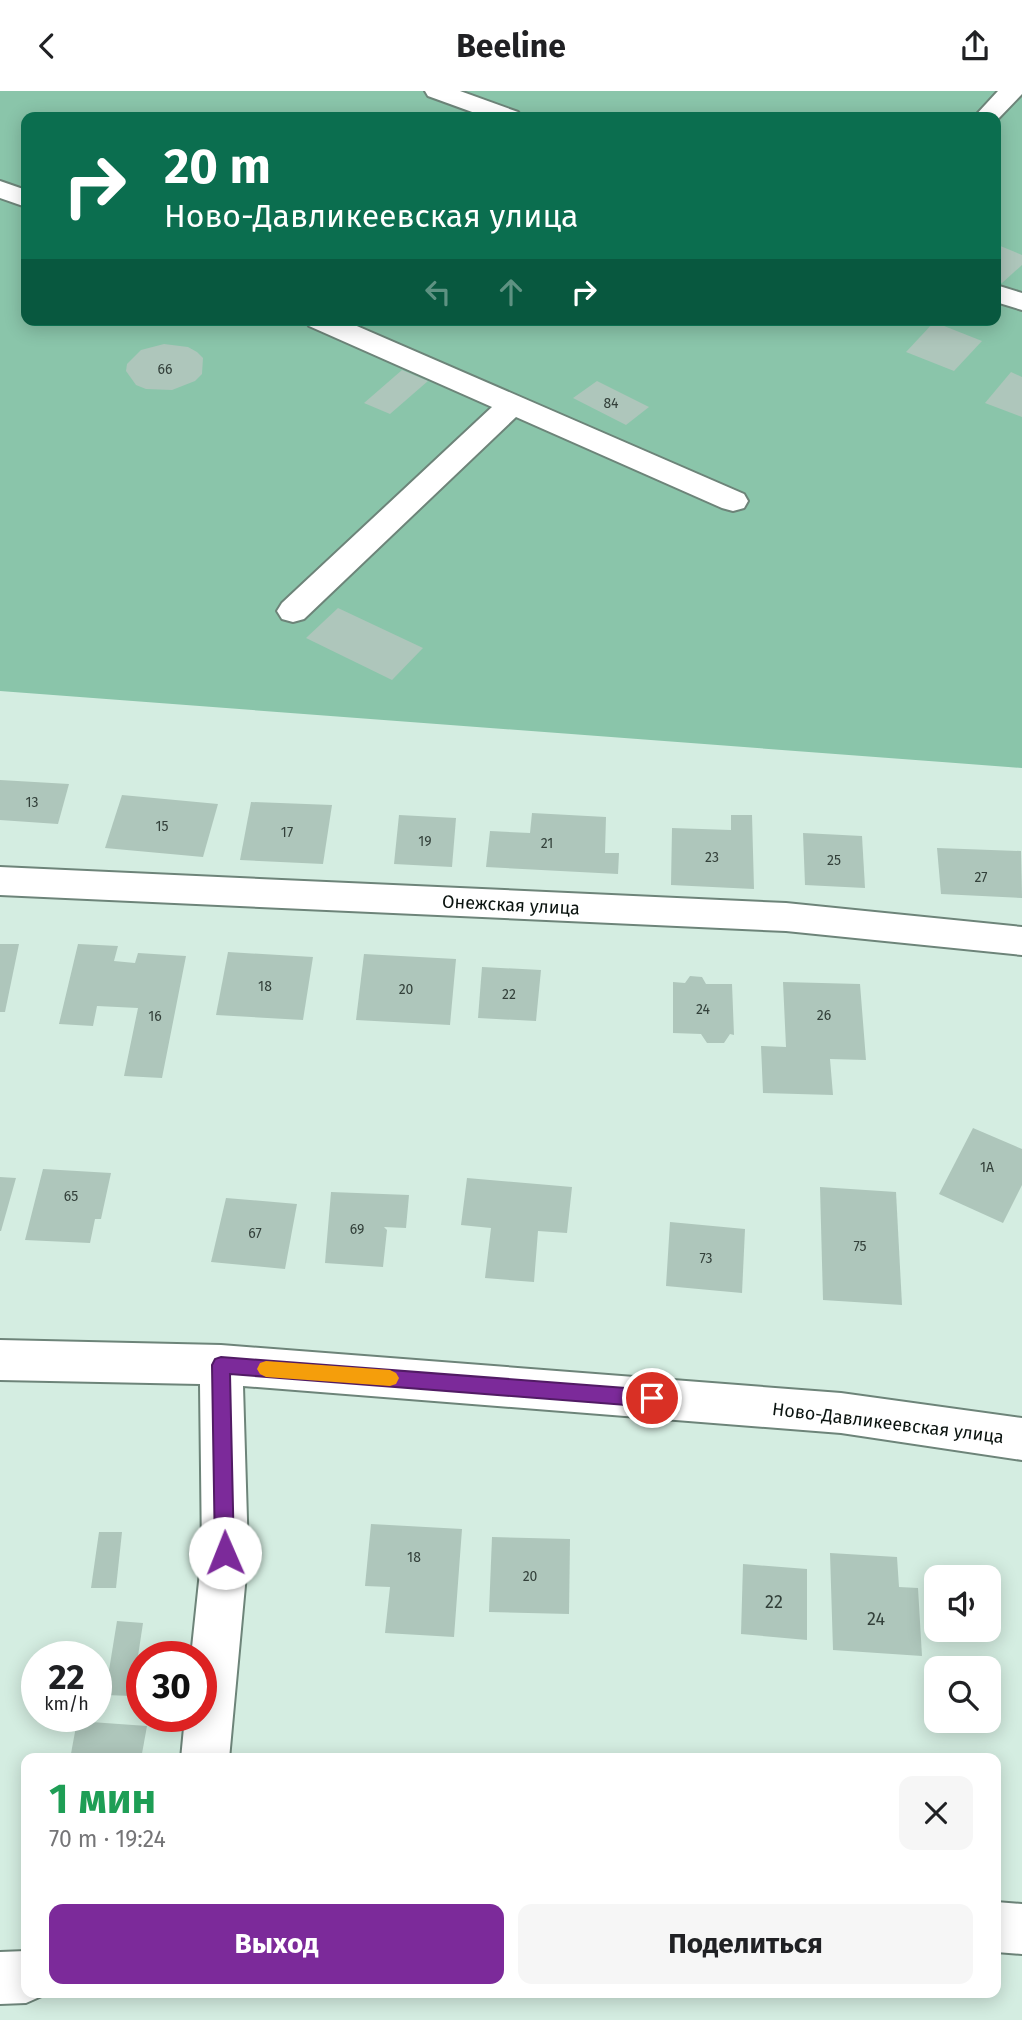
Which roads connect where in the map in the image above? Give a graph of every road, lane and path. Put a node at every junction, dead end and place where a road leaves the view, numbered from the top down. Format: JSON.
{"nodes":[{"id":1,"x":437,"y":91,"type":"edge"},
{"id":2,"x":1012,"y":91,"type":"edge"},
{"id":3,"x":495,"y":112,"type":"edge"},
{"id":4,"x":991,"y":112,"type":"edge"},
{"id":5,"x":0,"y":189,"type":"edge"},
{"id":6,"x":21,"y":197,"type":"edge"},
{"id":7,"x":1001,"y":295,"type":"edge"},
{"id":8,"x":1022,"y":302,"type":"edge"},
{"id":9,"x":333,"y":326,"type":"edge"},
{"id":10,"x":511,"y":405,"type":"junction"},
{"id":11,"x":733,"y":501,"type":"dead end"},
{"id":12,"x":293,"y":611,"type":"dead end"},
{"id":13,"x":0,"y":881,"type":"edge"},
{"id":14,"x":1022,"y":941,"type":"edge"},
{"id":15,"x":0,"y":1360,"type":"edge"},
{"id":16,"x":221,"y":1365,"type":"junction"},
{"id":17,"x":1022,"y":1439,"type":"edge"},
{"id":18,"x":206,"y":1753,"type":"edge"},
{"id":19,"x":1001,"y":1927,"type":"edge"},
{"id":20,"x":1022,"y":1929,"type":"edge"},
{"id":21,"x":21,"y":1977,"type":"edge"},
{"id":22,"x":0,"y":1978,"type":"edge"}],
"edges":[{"from":1,"to":3,"type":"street"},
{"from":2,"to":4,"type":"street"},
{"from":5,"to":6,"type":"street"},
{"from":7,"to":8,"type":"street"},
{"from":9,"to":10,"type":"street"},
{"from":10,"to":11,"type":"street"},
{"from":10,"to":12,"type":"street"},
{"from":13,"to":14,"type":"street","name":"Онежская улица"},
{"from":15,"to":16,"type":"street","name":"Ново-Давликеевская улица"},
{"from":16,"to":17,"type":"street","name":"Ново-Давликеевская улица"},
{"from":16,"to":18,"type":"street"},
{"from":19,"to":20,"type":"street"},
{"from":21,"to":22,"type":"street"}]}
